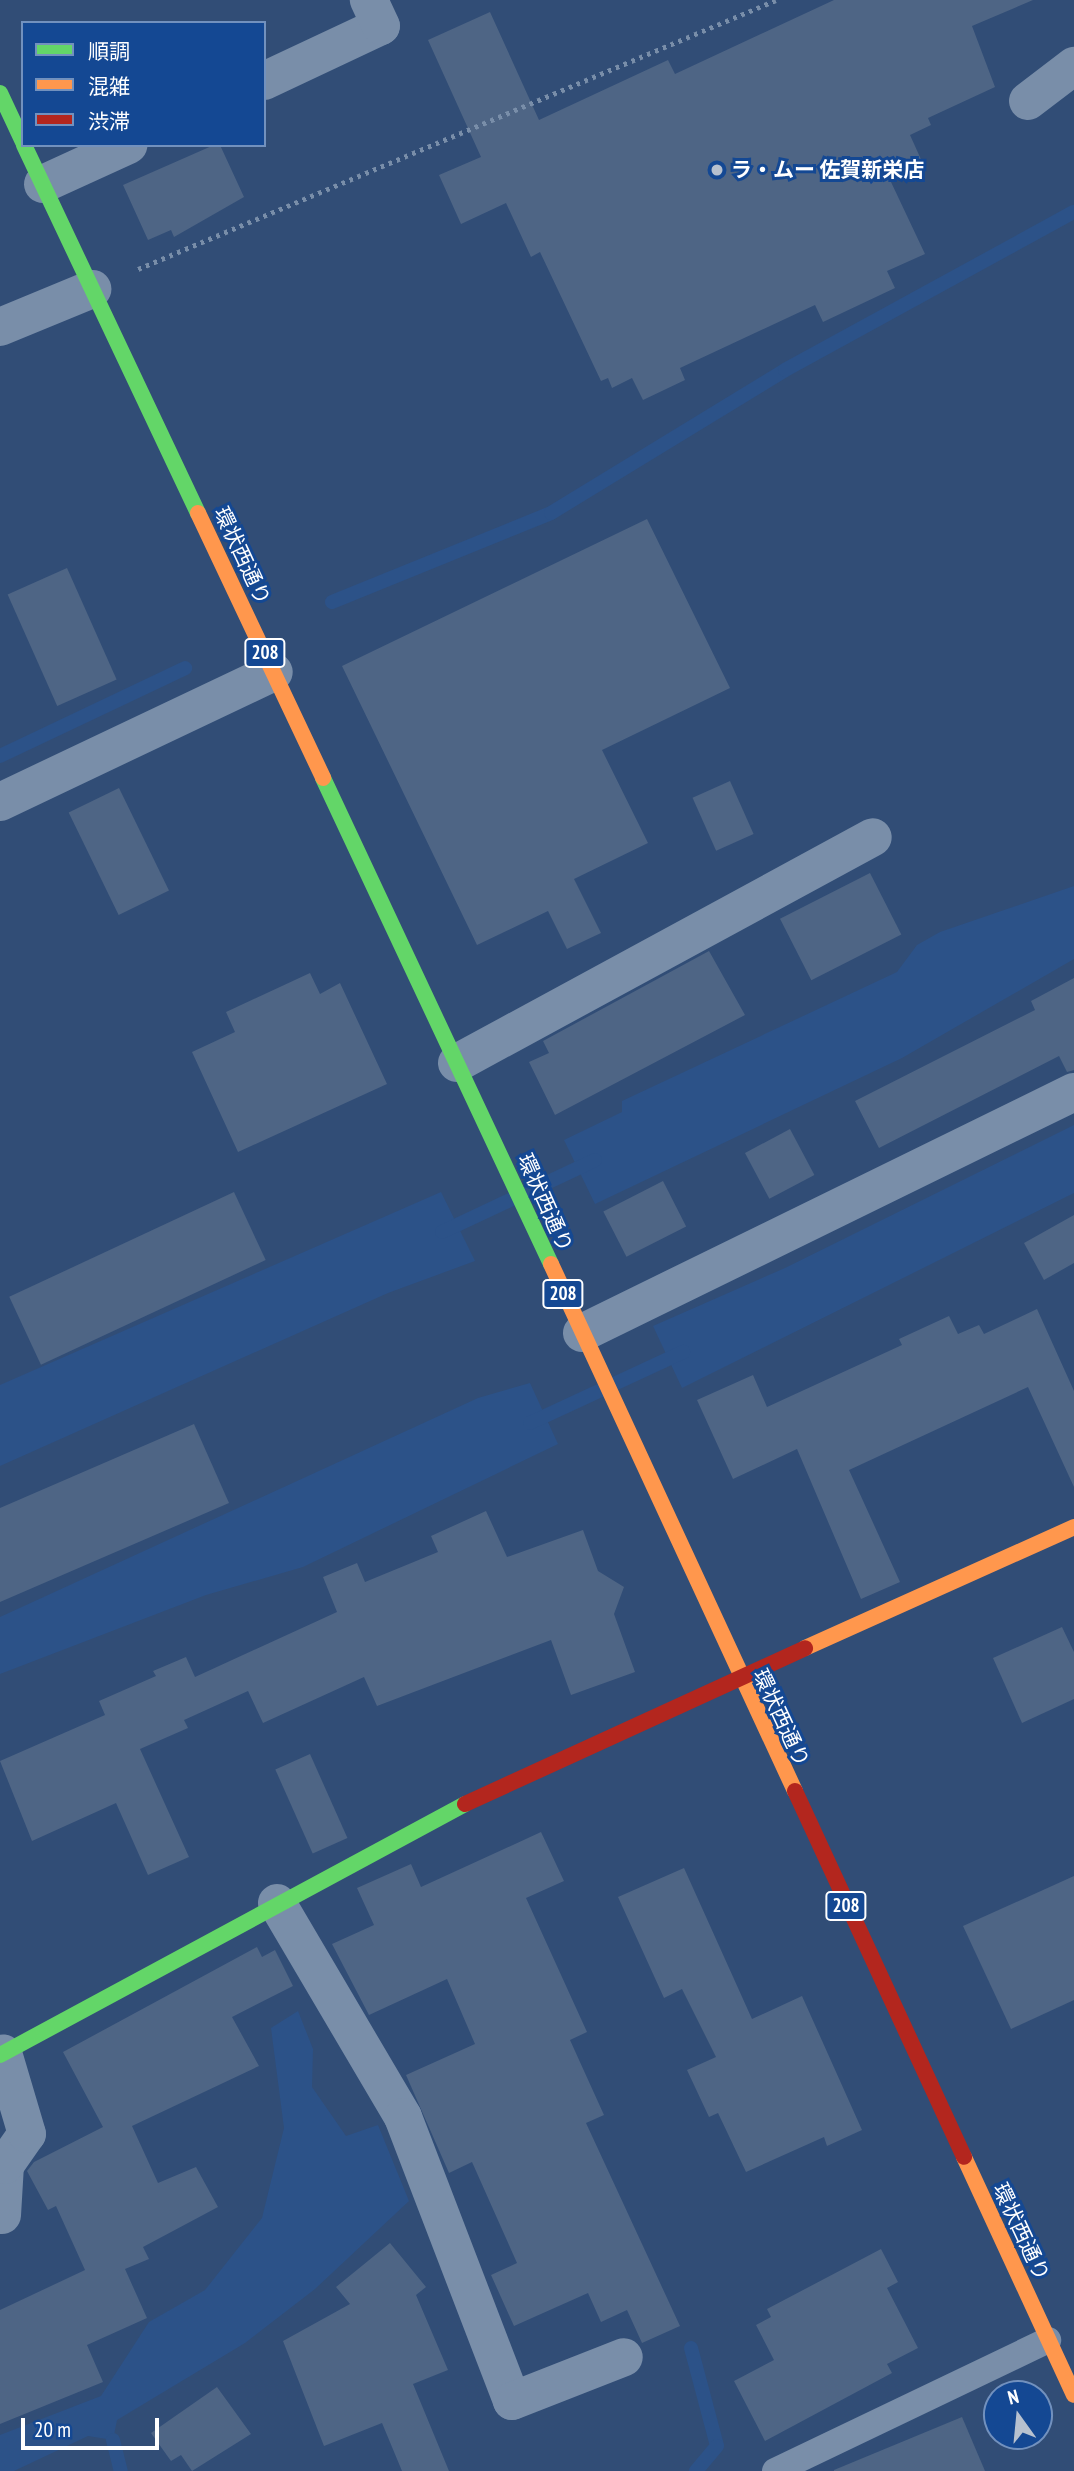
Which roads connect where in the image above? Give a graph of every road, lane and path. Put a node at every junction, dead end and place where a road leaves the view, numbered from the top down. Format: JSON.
{"nodes":[{"id":1,"x":369,"y":0,"type":"edge"},
{"id":2,"x":776,"y":0,"type":"edge"},
{"id":3,"x":1074,"y":66,"type":"edge"},
{"id":4,"x":266,"y":80,"type":"edge"},
{"id":5,"x":0,"y":93,"type":"edge"},
{"id":6,"x":1028,"y":101,"type":"dead end"},
{"id":7,"x":21,"y":138,"type":"edge"},
{"id":8,"x":25,"y":147,"type":"edge"},
{"id":9,"x":124,"y":147,"type":"edge"},
{"id":10,"x":43,"y":184,"type":"junction"},
{"id":11,"x":138,"y":269,"type":"dead end"},
{"id":12,"x":92,"y":289,"type":"junction"},
{"id":13,"x":0,"y":327,"type":"edge"},
{"id":14,"x":274,"y":672,"type":"junction"},
{"id":15,"x":0,"y":802,"type":"edge"},
{"id":16,"x":873,"y":836,"type":"dead end"},
{"id":17,"x":457,"y":1063,"type":"junction"},
{"id":18,"x":1074,"y":1093,"type":"edge"},
{"id":19,"x":587,"y":1344,"type":"junction"},
{"id":20,"x":1074,"y":1527,"type":"edge"},
{"id":21,"x":741,"y":1682,"type":"junction"},
{"id":22,"x":277,"y":1903,"type":"junction"},
{"id":23,"x":2,"y":2054,"type":"edge"},
{"id":24,"x":2,"y":2214,"type":"dead end"},
{"id":25,"x":1048,"y":2340,"type":"junction"},
{"id":26,"x":624,"y":2357,"type":"dead end"},
{"id":27,"x":1074,"y":2395,"type":"edge"},
{"id":28,"x":775,"y":2471,"type":"edge"}],
"edges":[{"from":1,"to":4,"type":"street"},
{"from":2,"to":11,"type":"path"},
{"from":3,"to":6,"type":"street"},
{"from":5,"to":7,"type":"main road","name":"環状西通り","number":"208"},
{"from":8,"to":10,"type":"main road","name":"環状西通り","number":"208"},
{"from":9,"to":10,"type":"street"},
{"from":10,"to":12,"type":"main road","name":"環状西通り","number":"208"},
{"from":12,"to":13,"type":"street"},
{"from":12,"to":14,"type":"main road","name":"環状西通り","number":"208"},
{"from":14,"to":15,"type":"street"},
{"from":14,"to":17,"type":"main road","name":"環状西通り","number":"208"},
{"from":16,"to":17,"type":"street"},
{"from":17,"to":19,"type":"main road","name":"環状西通り","number":"208"},
{"from":18,"to":19,"type":"street"},
{"from":19,"to":21,"type":"main road","name":"環状西通り","number":"208"},
{"from":20,"to":21,"type":"main road"},
{"from":21,"to":22,"type":"main road"},
{"from":21,"to":25,"type":"main road","name":"環状西通り","number":"208"},
{"from":22,"to":23,"type":"main road"},
{"from":22,"to":26,"type":"street"},
{"from":23,"to":24,"type":"street"},
{"from":25,"to":27,"type":"main road","name":"環状西通り","number":"208"},
{"from":25,"to":28,"type":"lane"}]}
